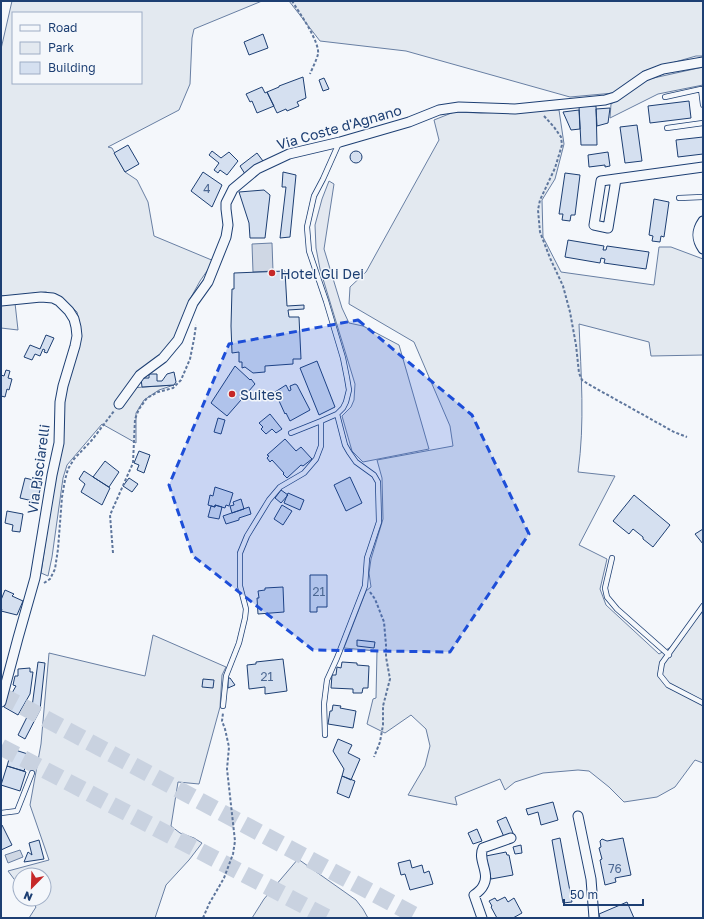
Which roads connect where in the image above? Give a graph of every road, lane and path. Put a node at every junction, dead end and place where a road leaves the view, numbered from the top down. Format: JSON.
{"nodes":[{"id":1,"x":292,"y":1,"type":"edge"},
{"id":2,"x":703,"y":62,"type":"edge"},
{"id":3,"x":310,"y":74,"type":"dead end"},
{"id":4,"x":665,"y":97,"type":"dead end"},
{"id":5,"x":703,"y":105,"type":"edge"},
{"id":6,"x":539,"y":106,"type":"junction"},
{"id":7,"x":703,"y":123,"type":"edge"},
{"id":8,"x":667,"y":128,"type":"dead end"},
{"id":9,"x":340,"y":142,"type":"junction"},
{"id":10,"x":703,"y":167,"type":"edge"},
{"id":11,"x":616,"y":179,"type":"junction"},
{"id":12,"x":703,"y":197,"type":"edge"},
{"id":13,"x":679,"y":198,"type":"dead end"},
{"id":14,"x":703,"y":221,"type":"edge"},
{"id":15,"x":703,"y":249,"type":"edge"},
{"id":16,"x":1,"y":301,"type":"edge"},
{"id":17,"x":196,"y":319,"type":"dead end"},
{"id":18,"x":120,"y":404,"type":"joint"},
{"id":19,"x":337,"y":414,"type":"junction"},
{"id":20,"x":320,"y":421,"type":"junction"},
{"id":21,"x":291,"y":433,"type":"dead end"},
{"id":22,"x":687,"y":437,"type":"dead end"},
{"id":23,"x":113,"y":553,"type":"dead end"},
{"id":24,"x":612,"y":558,"type":"dead end"},
{"id":25,"x":365,"y":586,"type":"junction"},
{"id":26,"x":32,"y":592,"type":"junction"},
{"id":27,"x":703,"y":606,"type":"edge"},
{"id":28,"x":669,"y":654,"type":"junction"},
{"id":29,"x":1,"y":702,"type":"edge"},
{"id":30,"x":703,"y":703,"type":"edge"},
{"id":31,"x":223,"y":706,"type":"joint"},
{"id":32,"x":324,"y":735,"type":"dead end"},
{"id":33,"x":374,"y":757,"type":"dead end"},
{"id":34,"x":32,"y":773,"type":"dead end"},
{"id":35,"x":1,"y":813,"type":"edge"},
{"id":36,"x":578,"y":816,"type":"dead end"},
{"id":37,"x":511,"y":838,"type":"dead end"},
{"id":38,"x":203,"y":918,"type":"edge"},
{"id":39,"x":482,"y":918,"type":"edge"},
{"id":40,"x":594,"y":918,"type":"edge"}],
"edges":[{"from":1,"to":3,"type":"path"},
{"from":2,"to":6,"type":"street","name":"Via Coste d'Agnano"},
{"from":4,"to":5,"type":"lane"},
{"from":6,"to":9,"type":"street","name":"Via Coste d'Agnano"},
{"from":6,"to":22,"type":"path"},
{"from":7,"to":8,"type":"lane"},
{"from":9,"to":18,"type":"street","name":"Via Coste d'Agnano"},
{"from":9,"to":19,"type":"lane"},
{"from":10,"to":11,"type":"street"},
{"from":11,"to":11,"type":"street"},
{"from":12,"to":13,"type":"lane"},
{"from":14,"to":15,"type":"street"},
{"from":16,"to":26,"type":"street","name":"Via Pisciarelli"},
{"from":17,"to":23,"type":"path"},
{"from":18,"to":26,"type":"path"},
{"from":19,"to":20,"type":"lane"},
{"from":19,"to":25,"type":"lane"},
{"from":20,"to":21,"type":"lane"},
{"from":20,"to":31,"type":"lane"},
{"from":24,"to":28,"type":"lane"},
{"from":25,"to":32,"type":"lane"},
{"from":25,"to":33,"type":"path"},
{"from":26,"to":29,"type":"street","name":"Via Pisciarelli"},
{"from":27,"to":28,"type":"lane"},
{"from":28,"to":30,"type":"lane"},
{"from":31,"to":38,"type":"path"},
{"from":34,"to":35,"type":"lane"},
{"from":36,"to":40,"type":"street"},
{"from":37,"to":39,"type":"street"}]}
